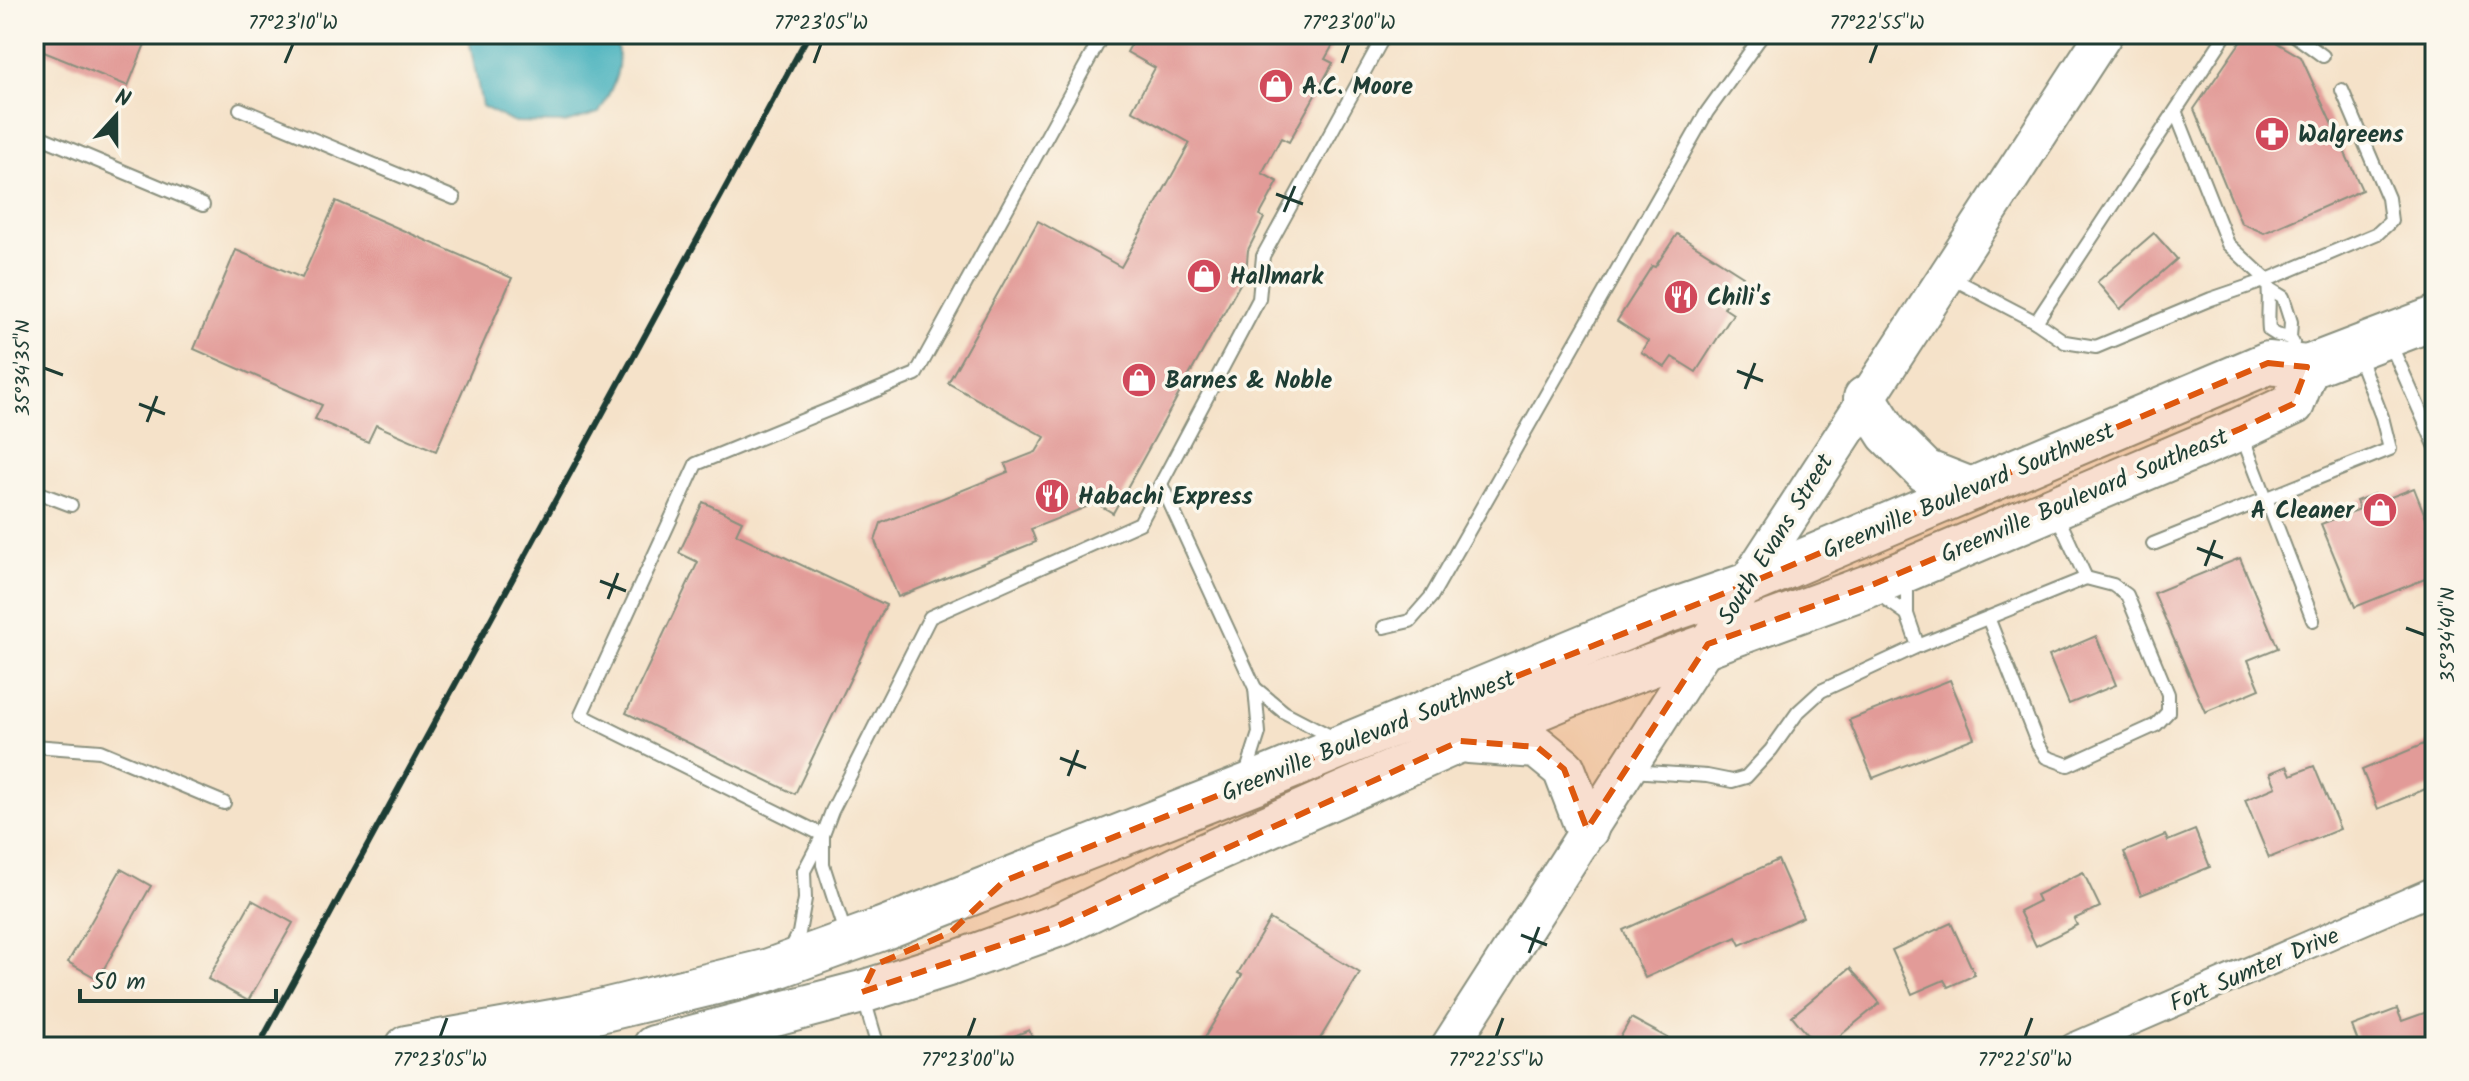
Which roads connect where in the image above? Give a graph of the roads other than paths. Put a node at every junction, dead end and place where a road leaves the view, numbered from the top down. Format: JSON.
{"nodes":[{"id":1,"x":1103,"y":34,"type":"edge"},
{"id":2,"x":1385,"y":34,"type":"edge"},
{"id":3,"x":1763,"y":34,"type":"edge"},
{"id":4,"x":2104,"y":34,"type":"edge"},
{"id":5,"x":2226,"y":34,"type":"edge"},
{"id":6,"x":2293,"y":34,"type":"edge"},
{"id":7,"x":2323,"y":56,"type":"dead end"},
{"id":8,"x":2342,"y":90,"type":"dead end"},
{"id":9,"x":240,"y":109,"type":"dead end"},
{"id":10,"x":2176,"y":113,"type":"junction"},
{"id":11,"x":34,"y":134,"type":"edge"},
{"id":12,"x":454,"y":198,"type":"dead end"},
{"id":13,"x":203,"y":205,"type":"dead end"},
{"id":14,"x":1946,"y":275,"type":"junction"},
{"id":15,"x":2269,"y":285,"type":"junction"},
{"id":16,"x":2435,"y":318,"type":"edge"},
{"id":17,"x":2036,"y":322,"type":"junction"},
{"id":18,"x":2371,"y":342,"type":"junction"},
{"id":19,"x":2298,"y":352,"type":"junction"},
{"id":20,"x":1865,"y":398,"type":"junction"},
{"id":21,"x":2430,"y":420,"type":"edge"},
{"id":22,"x":2240,"y":429,"type":"junction"},
{"id":23,"x":2435,"y":445,"type":"edge"},
{"id":24,"x":1161,"y":484,"type":"junction"},
{"id":25,"x":1971,"y":489,"type":"junction"},
{"id":26,"x":34,"y":491,"type":"edge"},
{"id":27,"x":2266,"y":499,"type":"junction"},
{"id":28,"x":71,"y":505,"type":"dead end"},
{"id":29,"x":2054,"y":508,"type":"junction"},
{"id":30,"x":2153,"y":544,"type":"dead end"},
{"id":31,"x":1890,"y":578,"type":"junction"},
{"id":32,"x":2086,"y":578,"type":"junction"},
{"id":33,"x":1745,"y":585,"type":"junction"},
{"id":34,"x":1907,"y":614,"type":"junction"},
{"id":35,"x":1989,"y":620,"type":"junction"},
{"id":36,"x":2313,"y":620,"type":"dead end"},
{"id":37,"x":1384,"y":627,"type":"dead end"},
{"id":38,"x":1708,"y":644,"type":"junction"},
{"id":39,"x":1918,"y":646,"type":"junction"},
{"id":40,"x":1255,"y":688,"type":"junction"},
{"id":41,"x":1460,"y":741,"type":"junction"},
{"id":42,"x":1347,"y":744,"type":"junction"},
{"id":43,"x":34,"y":746,"type":"edge"},
{"id":44,"x":1624,"y":771,"type":"junction"},
{"id":45,"x":1241,"y":787,"type":"junction"},
{"id":46,"x":224,"y":803,"type":"dead end"},
{"id":47,"x":1587,"y":829,"type":"junction"},
{"id":48,"x":823,"y":835,"type":"junction"},
{"id":49,"x":1004,"y":881,"type":"junction"},
{"id":50,"x":2435,"y":890,"type":"edge"},
{"id":51,"x":848,"y":941,"type":"junction"},
{"id":52,"x":783,"y":964,"type":"junction"},
{"id":53,"x":862,"y":992,"type":"junction"},
{"id":54,"x":676,"y":1043,"type":"edge"},
{"id":55,"x":407,"y":1047,"type":"edge"},
{"id":56,"x":878,"y":1047,"type":"edge"},
{"id":57,"x":1449,"y":1047,"type":"edge"},
{"id":58,"x":2073,"y":1047,"type":"edge"}],
"edges":[{"from":1,"to":48,"type":"lane"},
{"from":2,"to":24,"type":"lane"},
{"from":3,"to":37,"type":"lane"},
{"from":4,"to":14,"type":"main road","name":"South Evans Street"},
{"from":5,"to":10,"type":"lane"},
{"from":6,"to":7,"type":"lane"},
{"from":8,"to":15,"type":"lane"},
{"from":9,"to":12,"type":"lane"},
{"from":10,"to":15,"type":"lane"},
{"from":10,"to":17,"type":"lane"},
{"from":11,"to":13,"type":"lane"},
{"from":14,"to":17,"type":"lane"},
{"from":14,"to":20,"type":"main road","name":"South Evans Street"},
{"from":15,"to":17,"type":"lane"},
{"from":15,"to":19,"type":"lane"},
{"from":15,"to":19,"type":"lane"},
{"from":16,"to":18,"type":"highway"},
{"from":18,"to":19,"type":"highway"},
{"from":18,"to":21,"type":"lane"},
{"from":18,"to":27,"type":"lane"},
{"from":19,"to":22,"type":"highway","name":"Greenville Boulevard Southeast"},
{"from":19,"to":25,"type":"highway","name":"Greenville Boulevard Southwest"},
{"from":20,"to":25,"type":"highway"},
{"from":20,"to":33,"type":"main road","name":"South Evans Street"},
{"from":21,"to":23,"type":"lane"},
{"from":22,"to":27,"type":"lane"},
{"from":22,"to":29,"type":"highway","name":"Greenville Boulevard Southeast"},
{"from":24,"to":40,"type":"lane"},
{"from":24,"to":48,"type":"lane"},
{"from":25,"to":33,"type":"highway","name":"Greenville Boulevard Southwest"},
{"from":26,"to":28,"type":"lane"},
{"from":27,"to":30,"type":"lane"},
{"from":27,"to":36,"type":"lane"},
{"from":29,"to":31,"type":"highway","name":"Greenville Boulevard Southeast"},
{"from":29,"to":32,"type":"lane"},
{"from":31,"to":34,"type":"lane"},
{"from":31,"to":34,"type":"lane"},
{"from":31,"to":38,"type":"highway","name":"Greenville Boulevard Southeast"},
{"from":32,"to":35,"type":"lane"},
{"from":32,"to":35,"type":"lane"},
{"from":33,"to":38,"type":"main road","name":"South Evans Street"},
{"from":33,"to":42,"type":"highway","name":"Greenville Boulevard Southwest"},
{"from":34,"to":39,"type":"lane"},
{"from":35,"to":39,"type":"lane"},
{"from":38,"to":41,"type":"highway","name":"Greenville Boulevard Southwest"},
{"from":38,"to":44,"type":"main road","name":"South Evans Street"},
{"from":39,"to":44,"type":"lane"},
{"from":40,"to":42,"type":"lane"},
{"from":40,"to":45,"type":"lane"},
{"from":41,"to":47,"type":"highway"},
{"from":41,"to":53,"type":"highway","name":"Greenville Boulevard Southwest"},
{"from":42,"to":45,"type":"highway","name":"Greenville Boulevard Southwest"},
{"from":43,"to":46,"type":"lane"},
{"from":44,"to":47,"type":"main road","name":"South Evans Street"},
{"from":45,"to":49,"type":"highway","name":"Greenville Boulevard Southwest"},
{"from":47,"to":57,"type":"main road","name":"South Evans Street"},
{"from":48,"to":51,"type":"lane"},
{"from":48,"to":52,"type":"lane"},
{"from":49,"to":51,"type":"highway","name":"Greenville Boulevard Southwest"},
{"from":49,"to":53,"type":"highway"},
{"from":50,"to":58,"type":"street","name":"Fort Sumter Drive"},
{"from":51,"to":52,"type":"highway","name":"Greenville Boulevard Southwest"},
{"from":51,"to":54,"type":"highway"},
{"from":52,"to":55,"type":"highway","name":"Greenville Boulevard Southwest"},
{"from":53,"to":54,"type":"highway","name":"Greenville Boulevard Southwest"},
{"from":53,"to":56,"type":"lane"}]}
